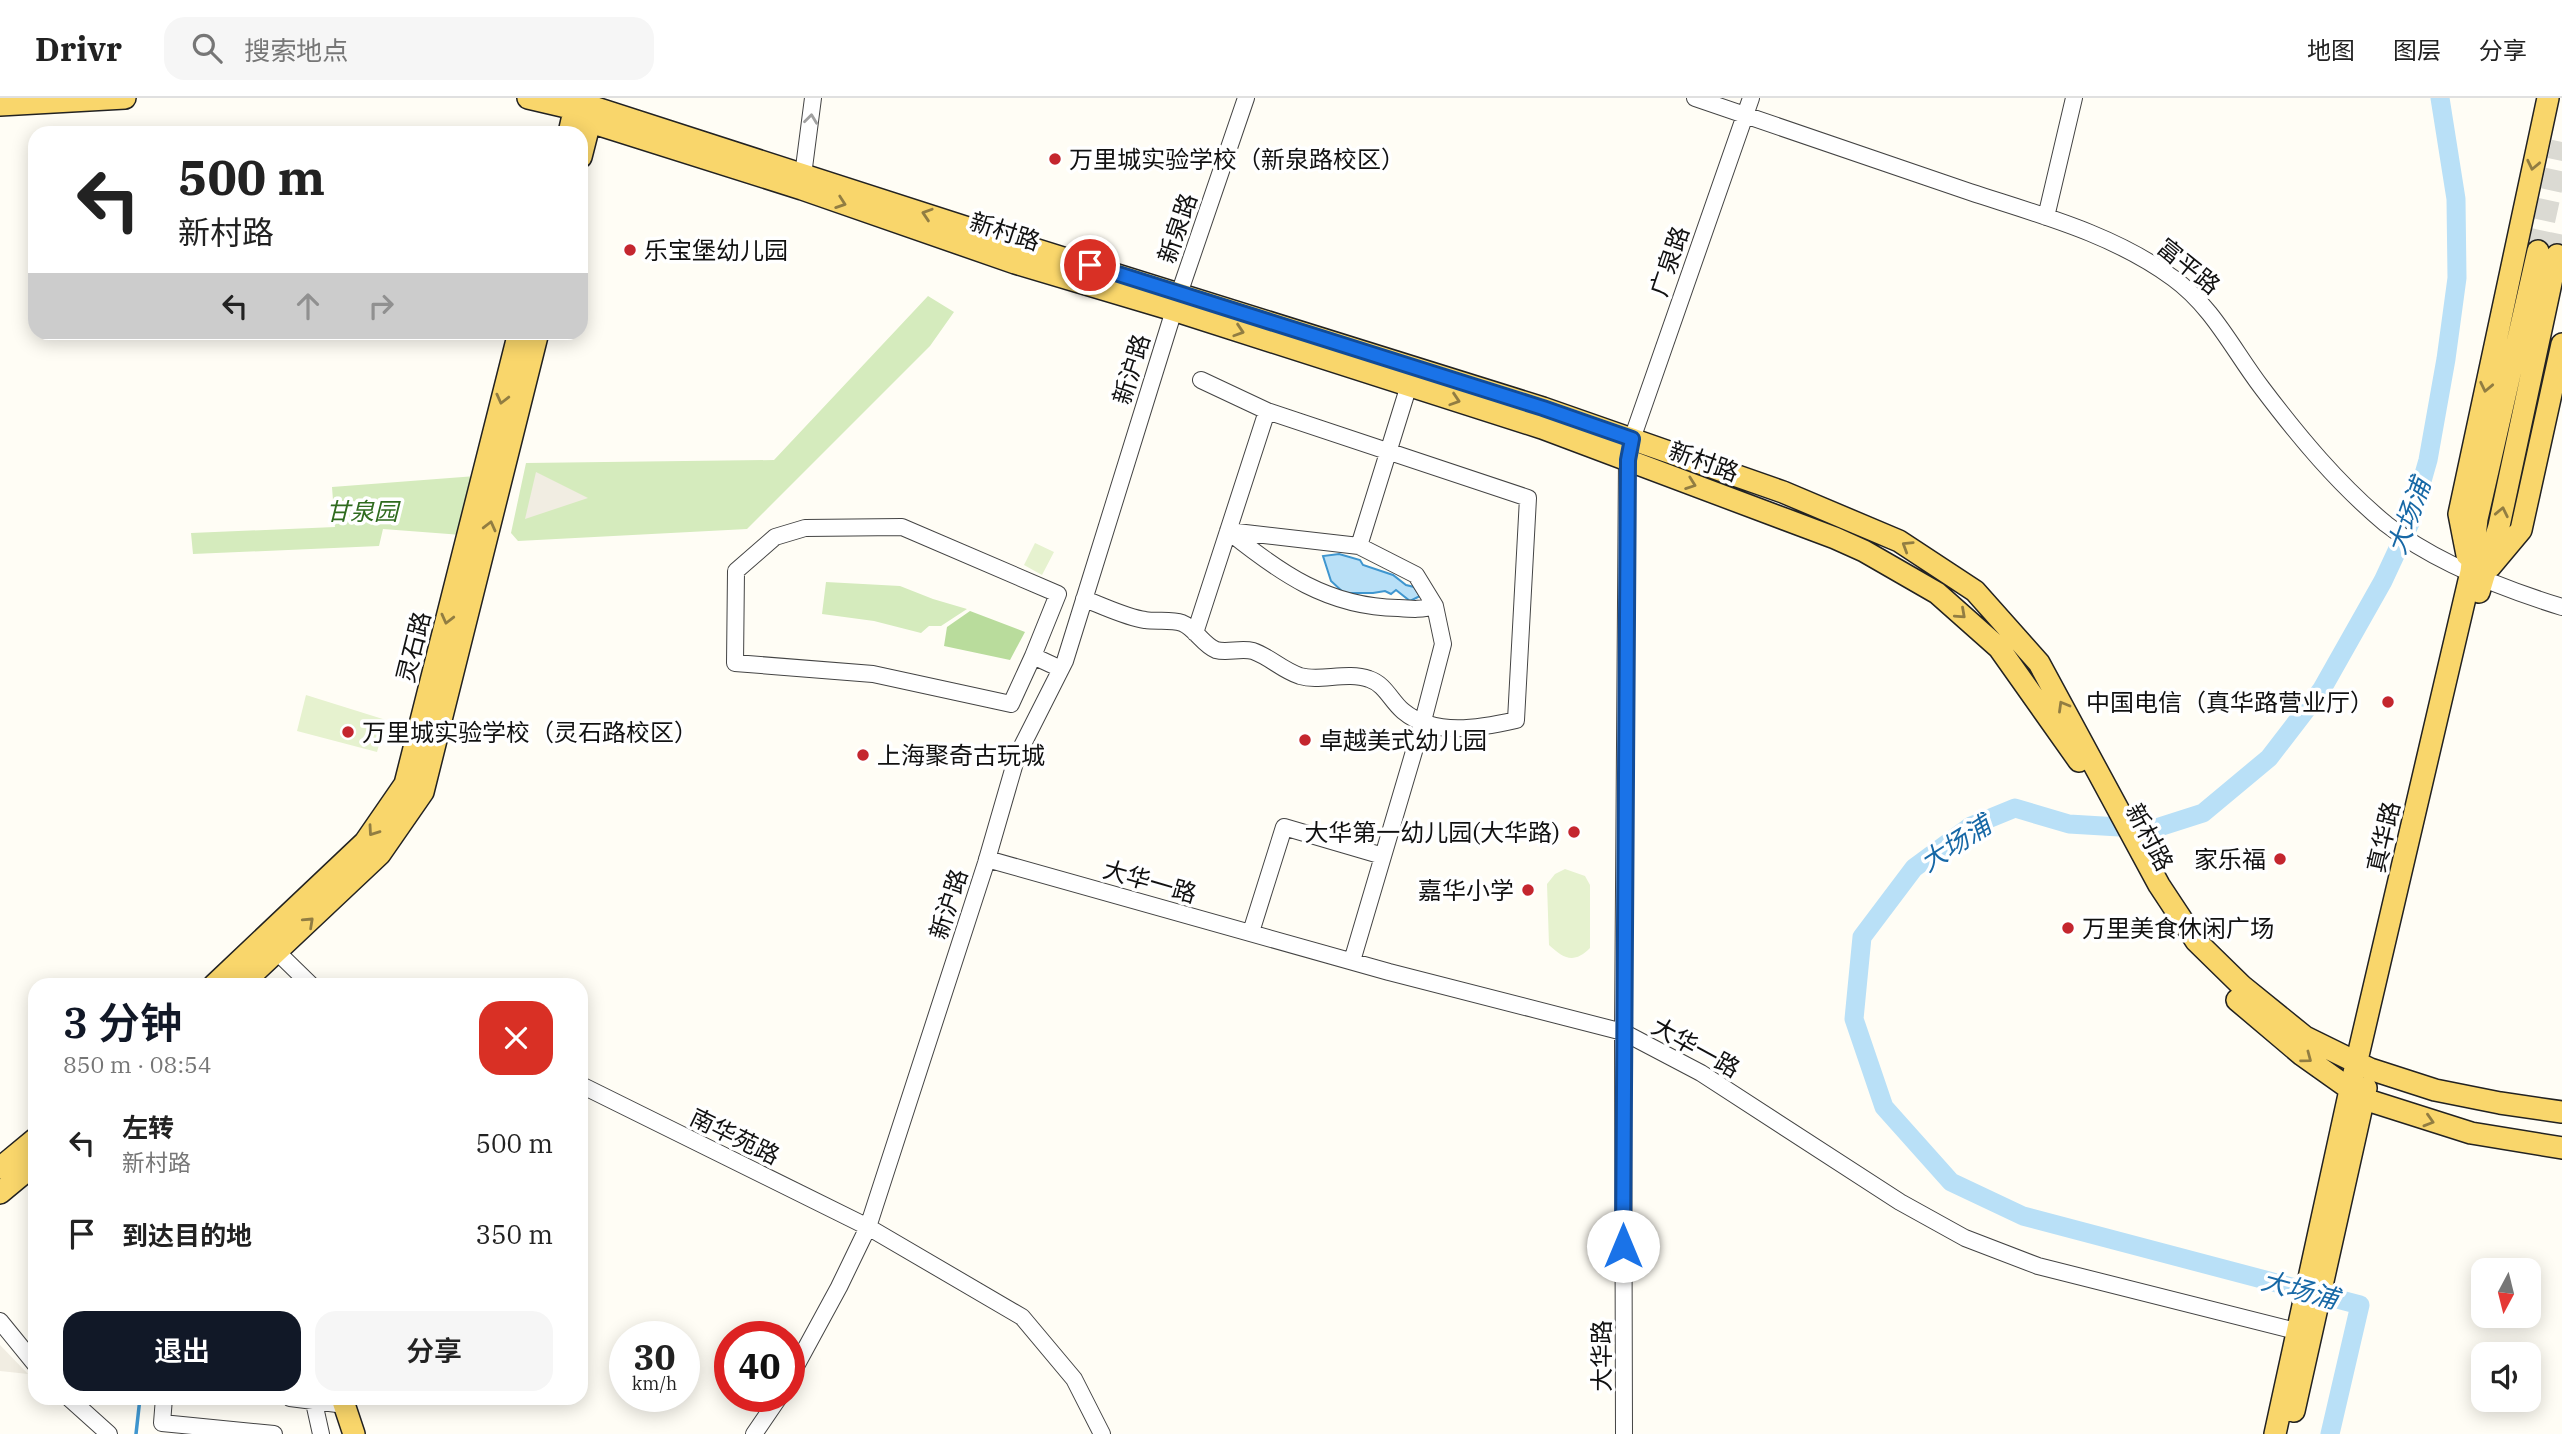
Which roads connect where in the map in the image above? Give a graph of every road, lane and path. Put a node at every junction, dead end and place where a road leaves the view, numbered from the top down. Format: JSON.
{"nodes":[{"id":1,"x":125,"y":98,"type":"edge"},
{"id":2,"x":528,"y":98,"type":"edge"},
{"id":3,"x":813,"y":98,"type":"edge"},
{"id":4,"x":1246,"y":98,"type":"edge"},
{"id":5,"x":1695,"y":98,"type":"edge"},
{"id":6,"x":1751,"y":98,"type":"edge"},
{"id":7,"x":2074,"y":98,"type":"edge"},
{"id":8,"x":2548,"y":98,"type":"edge"},
{"id":9,"x":70,"y":99,"type":"edge"},
{"id":10,"x":0,"y":105,"type":"edge"},
{"id":11,"x":586,"y":107,"type":"edge"},
{"id":12,"x":1745,"y":115,"type":"junction"},
{"id":13,"x":574,"y":126,"type":"edge"},
{"id":14,"x":584,"y":126,"type":"edge"},
{"id":15,"x":803,"y":181,"type":"junction"},
{"id":16,"x":2046,"y":217,"type":"junction"},
{"id":17,"x":2548,"y":253,"type":"tunnel mouth"},
{"id":18,"x":1176,"y":302,"type":"junction"},
{"id":19,"x":517,"y":340,"type":"edge"},
{"id":20,"x":536,"y":340,"type":"edge"},
{"id":21,"x":2562,"y":344,"type":"edge"},
{"id":22,"x":1200,"y":380,"type":"dead end"},
{"id":23,"x":1409,"y":385,"type":"junction"},
{"id":24,"x":1267,"y":411,"type":"junction"},
{"id":25,"x":1632,"y":439,"type":"junction"},
{"id":26,"x":1388,"y":451,"type":"junction"},
{"id":27,"x":1628,"y":460,"type":"junction"},
{"id":28,"x":1228,"y":531,"type":"junction"},
{"id":29,"x":1359,"y":546,"type":"junction"},
{"id":30,"x":2477,"y":574,"type":"junction"},
{"id":31,"x":1084,"y":599,"type":"junction"},
{"id":32,"x":1435,"y":606,"type":"junction"},
{"id":33,"x":2562,"y":607,"type":"edge"},
{"id":34,"x":1195,"y":633,"type":"junction"},
{"id":35,"x":1033,"y":656,"type":"junction"},
{"id":36,"x":1061,"y":669,"type":"junction"},
{"id":37,"x":1423,"y":722,"type":"junction"},
{"id":38,"x":2101,"y":790,"type":"junction"},
{"id":39,"x":1383,"y":856,"type":"junction"},
{"id":40,"x":987,"y":859,"type":"junction"},
{"id":41,"x":2139,"y":860,"type":"junction"},
{"id":42,"x":1251,"y":932,"type":"junction"},
{"id":43,"x":270,"y":945,"type":"junction"},
{"id":44,"x":1352,"y":961,"type":"junction"},
{"id":45,"x":224,"y":978,"type":"edge"},
{"id":46,"x":246,"y":978,"type":"edge"},
{"id":47,"x":304,"y":978,"type":"edge"},
{"id":48,"x":1623,"y":1032,"type":"junction"},
{"id":49,"x":2364,"y":1066,"type":"junction"},
{"id":50,"x":588,"y":1088,"type":"edge"},
{"id":51,"x":2357,"y":1095,"type":"junction"},
{"id":52,"x":2562,"y":1112,"type":"edge"},
{"id":53,"x":28,"y":1145,"type":"edge"},
{"id":54,"x":2562,"y":1148,"type":"edge"},
{"id":55,"x":0,"y":1168,"type":"edge"},
{"id":56,"x":28,"y":1170,"type":"edge"},
{"id":57,"x":0,"y":1193,"type":"edge"},
{"id":58,"x":868,"y":1227,"type":"junction"},
{"id":59,"x":0,"y":1321,"type":"edge"},
{"id":60,"x":2305,"y":1332,"type":"junction"},
{"id":61,"x":805,"y":1350,"type":"edge"},
{"id":62,"x":28,"y":1355,"type":"edge"},
{"id":63,"x":77,"y":1405,"type":"edge"},
{"id":64,"x":163,"y":1405,"type":"edge"},
{"id":65,"x":315,"y":1405,"type":"edge"},
{"id":66,"x":345,"y":1405,"type":"edge"},
{"id":67,"x":769,"y":1412,"type":"edge"},
{"id":68,"x":109,"y":1434,"type":"edge"},
{"id":69,"x":274,"y":1434,"type":"edge"},
{"id":70,"x":321,"y":1434,"type":"edge"},
{"id":71,"x":354,"y":1434,"type":"edge"},
{"id":72,"x":754,"y":1434,"type":"edge"},
{"id":73,"x":1101,"y":1434,"type":"edge"},
{"id":74,"x":1624,"y":1434,"type":"edge"},
{"id":75,"x":2274,"y":1434,"type":"edge"},
{"id":76,"x":2290,"y":1434,"type":"edge"}],
"edges":[{"from":1,"to":9,"type":"main road"},
{"from":2,"to":11,"type":"main road","name":"新村路"},
{"from":15,"to":3,"type":"street","one_way":true},
{"from":4,"to":18,"type":"street","name":"新泉路"},
{"from":5,"to":12,"type":"street","name":"富平路"},
{"from":6,"to":12,"type":"street","name":"广泉路"},
{"from":7,"to":16,"type":"street"},
{"from":8,"to":30,"type":"main road","one_way":true},
{"from":9,"to":10,"type":"main road"},
{"from":11,"to":13,"type":"main road"},
{"from":11,"to":14,"type":"main road"},
{"from":11,"to":15,"type":"main road","name":"新村路"},
{"from":12,"to":16,"type":"street","name":"富平路"},
{"from":12,"to":25,"type":"street","name":"广泉路"},
{"from":15,"to":18,"type":"main road","name":"新村路"},
{"from":16,"to":30,"type":"street","name":"富平路"},
{"from":17,"to":30,"type":"main road","name":"真华路"},
{"from":18,"to":23,"type":"main road","name":"新村路","one_way":true},
{"from":18,"to":25,"type":"main road","name":"新村路"},
{"from":18,"to":31,"type":"street","name":"新沪路"},
{"from":19,"to":43,"type":"main road","name":"灵石路","one_way":true},
{"from":43,"to":20,"type":"main road","name":"灵石路","one_way":true},
{"from":30,"to":21,"type":"main road","one_way":true},
{"from":22,"to":24,"type":"street"},
{"from":23,"to":26,"type":"street"},
{"from":23,"to":27,"type":"main road","name":"新村路","one_way":true},
{"from":24,"to":26,"type":"street"},
{"from":24,"to":28,"type":"street"},
{"from":25,"to":27,"type":"street","name":"大华路"},
{"from":38,"to":25,"type":"main road","name":"新村路","one_way":true},
{"from":26,"to":29,"type":"street"},
{"from":26,"to":37,"type":"street"},
{"from":27,"to":38,"type":"main road","name":"新村路","one_way":true},
{"from":27,"to":48,"type":"street","name":"大华路"},
{"from":28,"to":29,"type":"street"},
{"from":28,"to":32,"type":"street"},
{"from":28,"to":34,"type":"street"},
{"from":29,"to":32,"type":"street"},
{"from":30,"to":33,"type":"street","name":"富平路"},
{"from":30,"to":49,"type":"main road","name":"真华路"},
{"from":31,"to":34,"type":"street"},
{"from":31,"to":36,"type":"street","name":"新沪路"},
{"from":32,"to":37,"type":"street"},
{"from":34,"to":37,"type":"street"},
{"from":35,"to":35,"type":"street"},
{"from":35,"to":36,"type":"street"},
{"from":36,"to":40,"type":"street","name":"新沪路"},
{"from":37,"to":39,"type":"street"},
{"from":38,"to":41,"type":"main road","name":"新村路"},
{"from":39,"to":42,"type":"street"},
{"from":39,"to":44,"type":"street"},
{"from":40,"to":42,"type":"street","name":"大华一路"},
{"from":40,"to":58,"type":"street","name":"新沪路"},
{"from":41,"to":49,"type":"main road","name":"新村路"},
{"from":41,"to":51,"type":"main road","name":"新村路","one_way":true},
{"from":42,"to":44,"type":"street","name":"大华一路"},
{"from":43,"to":45,"type":"main road","name":"灵石路"},
{"from":43,"to":46,"type":"main road","name":"灵石路"},
{"from":43,"to":47,"type":"street"},
{"from":44,"to":48,"type":"street","name":"大华一路"},
{"from":48,"to":60,"type":"street","name":"大华一路"},
{"from":48,"to":74,"type":"street","name":"大华路"},
{"from":49,"to":51,"type":"main road","name":"真华路"},
{"from":49,"to":52,"type":"main road","name":"新村路"},
{"from":50,"to":58,"type":"street","name":"南华苑路"},
{"from":51,"to":54,"type":"main road","name":"新村路","one_way":true},
{"from":51,"to":60,"type":"main road","name":"真华路"},
{"from":53,"to":55,"type":"main road"},
{"from":56,"to":57,"type":"main road"},
{"from":58,"to":61,"type":"street","name":"新沪路"},
{"from":58,"to":73,"type":"street"},
{"from":59,"to":62,"type":"street"},
{"from":60,"to":75,"type":"main road","name":"真华路"},
{"from":60,"to":76,"type":"main road","name":"真华路"},
{"from":63,"to":68,"type":"street"},
{"from":64,"to":69,"type":"street"},
{"from":65,"to":70,"type":"street"},
{"from":66,"to":71,"type":"main road"},
{"from":67,"to":72,"type":"street"}]}
